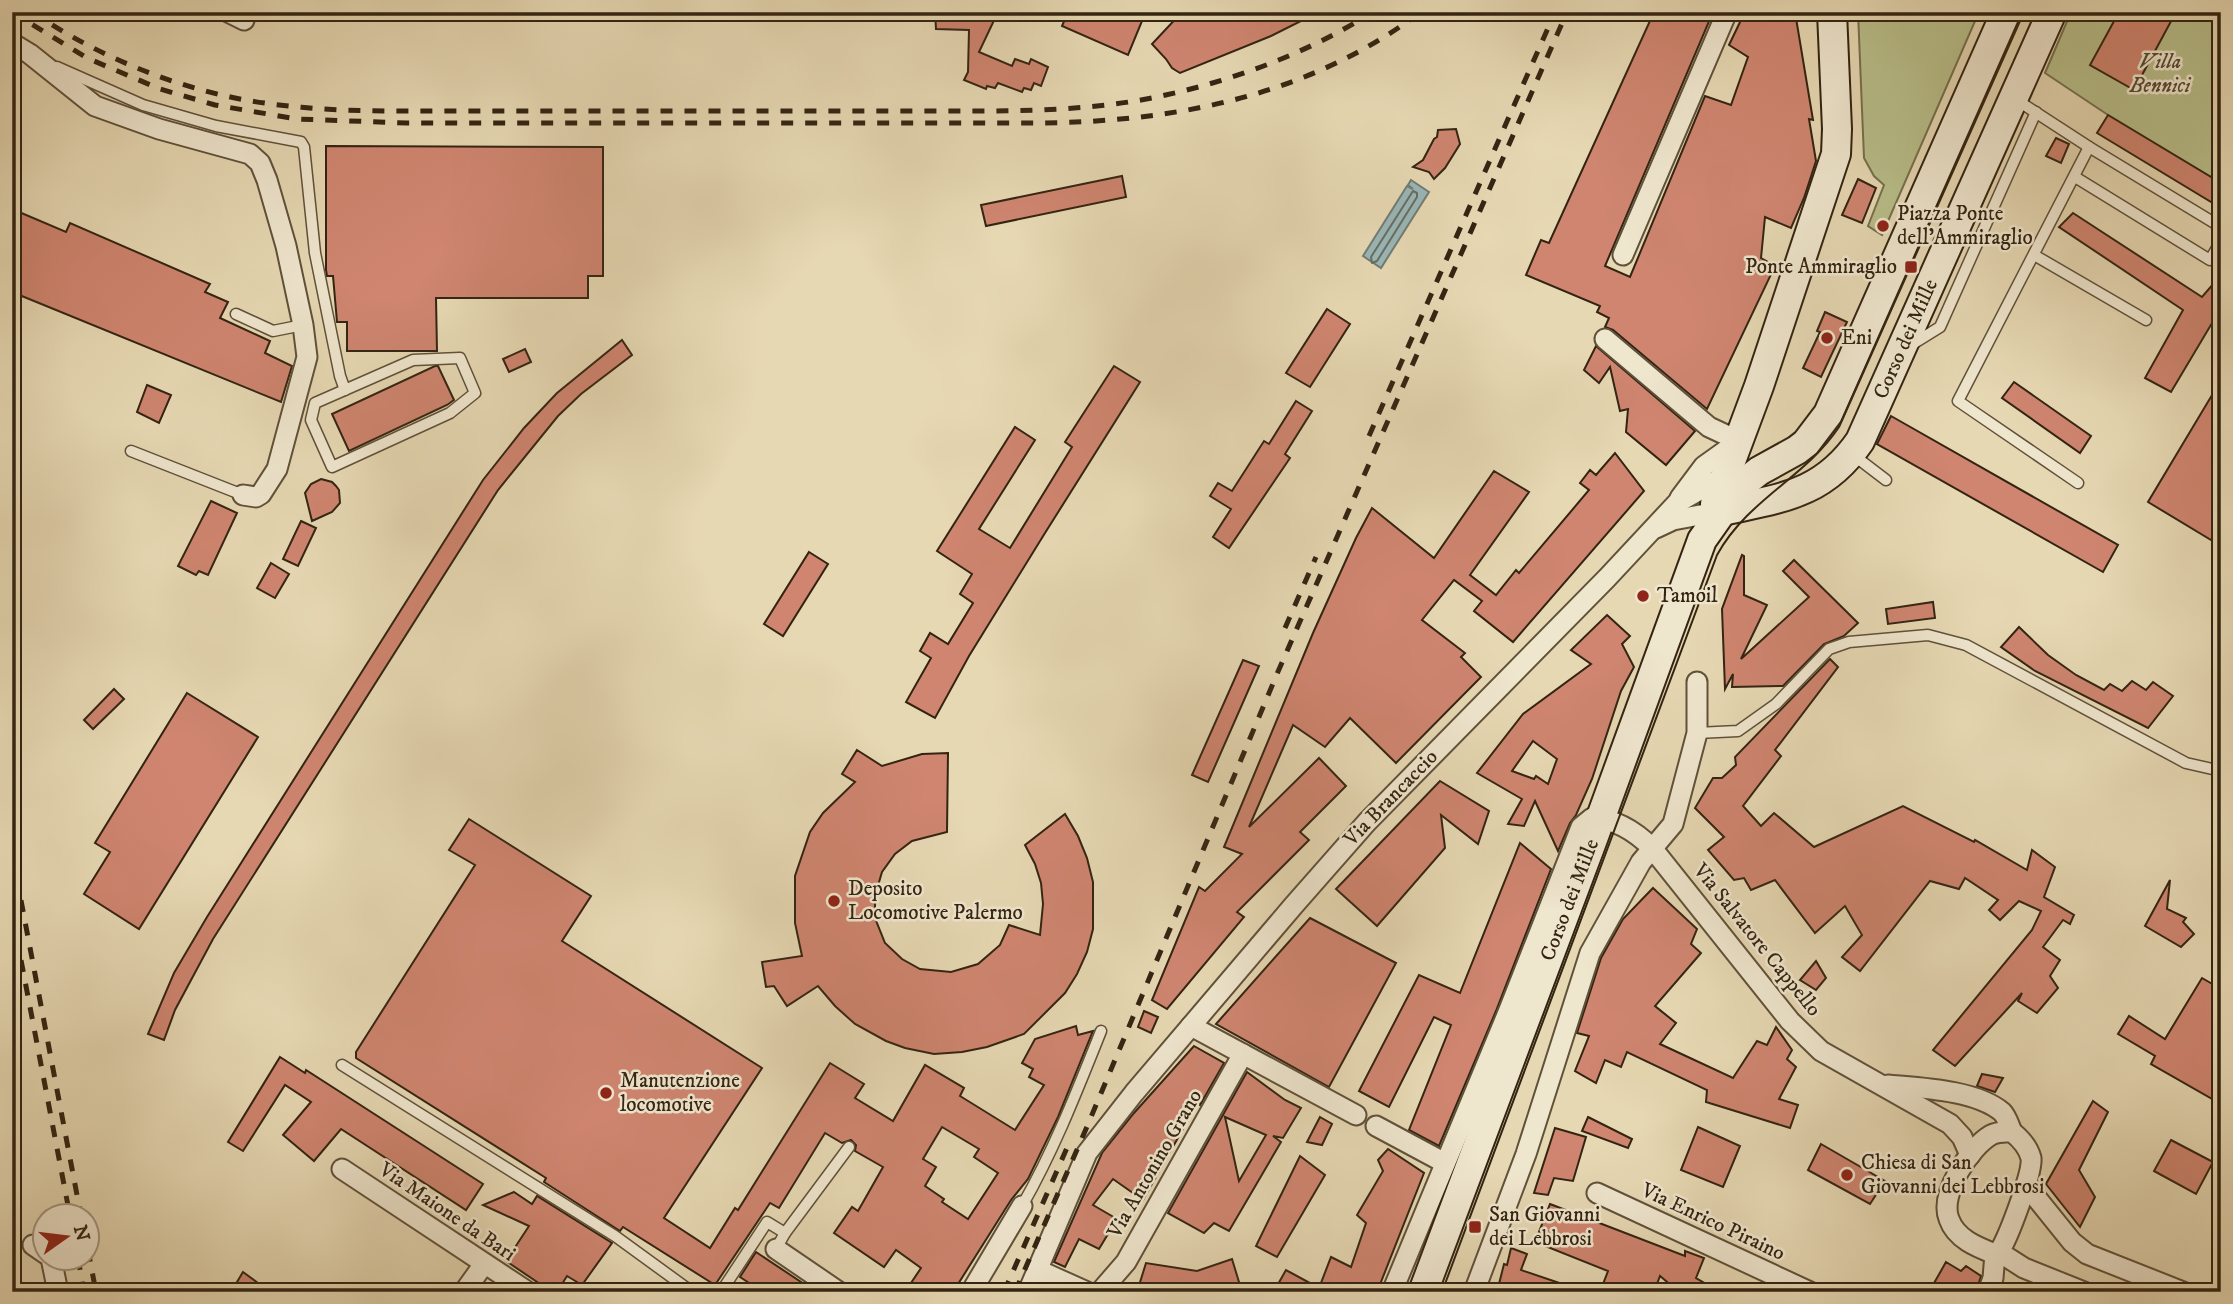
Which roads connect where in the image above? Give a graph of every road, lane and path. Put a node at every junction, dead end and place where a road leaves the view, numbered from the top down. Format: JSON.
{"nodes":[{"id":1,"x":1727,"y":12,"type":"edge"},
{"id":2,"x":1832,"y":12,"type":"edge"},
{"id":3,"x":2006,"y":12,"type":"edge"},
{"id":4,"x":2052,"y":12,"type":"edge"},
{"id":5,"x":12,"y":43,"type":"edge"},
{"id":6,"x":30,"y":54,"type":"junction"},
{"id":7,"x":2025,"y":105,"type":"junction"},
{"id":8,"x":2089,"y":147,"type":"junction"},
{"id":9,"x":2075,"y":177,"type":"junction"},
{"id":10,"x":2221,"y":227,"type":"edge"},
{"id":11,"x":2221,"y":241,"type":"edge"},
{"id":12,"x":1623,"y":255,"type":"dead end"},
{"id":13,"x":2034,"y":255,"type":"junction"},
{"id":14,"x":236,"y":314,"type":"dead end"},
{"id":15,"x":2146,"y":320,"type":"dead end"},
{"id":16,"x":303,"y":325,"type":"junction"},
{"id":17,"x":1605,"y":339,"type":"dead end"},
{"id":18,"x":345,"y":390,"type":"junction"},
{"id":19,"x":1749,"y":412,"type":"junction"},
{"id":20,"x":1739,"y":441,"type":"junction"},
{"id":21,"x":131,"y":451,"type":"dead end"},
{"id":22,"x":1790,"y":454,"type":"junction"},
{"id":23,"x":1851,"y":454,"type":"junction"},
{"id":24,"x":1726,"y":475,"type":"junction"},
{"id":25,"x":1886,"y":480,"type":"dead end"},
{"id":26,"x":2078,"y":483,"type":"dead end"},
{"id":27,"x":243,"y":495,"type":"joint"},
{"id":28,"x":1676,"y":503,"type":"junction"},
{"id":29,"x":1717,"y":512,"type":"junction"},
{"id":30,"x":1652,"y":530,"type":"junction"},
{"id":31,"x":1697,"y":682,"type":"dead end"},
{"id":32,"x":1697,"y":733,"type":"junction"},
{"id":33,"x":2221,"y":771,"type":"edge"},
{"id":34,"x":1600,"y":818,"type":"junction"},
{"id":35,"x":1652,"y":848,"type":"junction"},
{"id":36,"x":1191,"y":1026,"type":"junction"},
{"id":37,"x":1101,"y":1031,"type":"dead end"},
{"id":38,"x":1244,"y":1054,"type":"junction"},
{"id":39,"x":342,"y":1065,"type":"dead end"},
{"id":40,"x":1884,"y":1085,"type":"junction"},
{"id":41,"x":1356,"y":1115,"type":"dead end"},
{"id":42,"x":1376,"y":1126,"type":"dead end"},
{"id":43,"x":2012,"y":1132,"type":"junction"},
{"id":44,"x":849,"y":1147,"type":"dead end"},
{"id":45,"x":1970,"y":1155,"type":"junction"},
{"id":46,"x":1445,"y":1163,"type":"junction"},
{"id":47,"x":342,"y":1169,"type":"dead end"},
{"id":48,"x":2026,"y":1185,"type":"junction"},
{"id":49,"x":1597,"y":1193,"type":"dead end"},
{"id":50,"x":1022,"y":1206,"type":"joint"},
{"id":51,"x":780,"y":1241,"type":"junction"},
{"id":52,"x":1997,"y":1253,"type":"junction"},
{"id":53,"x":484,"y":1264,"type":"junction"},
{"id":54,"x":1038,"y":1270,"type":"junction"},
{"id":55,"x":54,"y":1272,"type":"edge"},
{"id":56,"x":1777,"y":1285,"type":"edge"},
{"id":57,"x":58,"y":1292,"type":"edge"},
{"id":58,"x":464,"y":1292,"type":"edge"},
{"id":59,"x":528,"y":1292,"type":"edge"},
{"id":60,"x":692,"y":1292,"type":"edge"},
{"id":61,"x":721,"y":1292,"type":"edge"},
{"id":62,"x":839,"y":1292,"type":"edge"},
{"id":63,"x":971,"y":1292,"type":"edge"},
{"id":64,"x":1028,"y":1292,"type":"edge"},
{"id":65,"x":1087,"y":1292,"type":"edge"},
{"id":66,"x":1100,"y":1292,"type":"edge"},
{"id":67,"x":1392,"y":1292,"type":"edge"},
{"id":68,"x":1423,"y":1292,"type":"edge"},
{"id":69,"x":1474,"y":1292,"type":"edge"},
{"id":70,"x":1810,"y":1292,"type":"edge"},
{"id":71,"x":1988,"y":1292,"type":"edge"},
{"id":72,"x":2084,"y":1292,"type":"edge"},
{"id":73,"x":2183,"y":1292,"type":"edge"}],
"edges":[{"from":1,"to":12,"type":"street"},
{"from":2,"to":19,"type":"street"},
{"from":3,"to":22,"type":"street"},
{"from":4,"to":7,"type":"street","name":"Corso dei Mille"},
{"from":5,"to":6,"type":"street"},
{"from":6,"to":16,"type":"street"},
{"from":6,"to":18,"type":"lane"},
{"from":7,"to":8,"type":"lane"},
{"from":7,"to":23,"type":"street","name":"Corso dei Mille"},
{"from":8,"to":9,"type":"lane"},
{"from":8,"to":10,"type":"lane"},
{"from":9,"to":11,"type":"lane"},
{"from":9,"to":13,"type":"lane"},
{"from":13,"to":15,"type":"lane"},
{"from":13,"to":26,"type":"lane"},
{"from":14,"to":16,"type":"lane"},
{"from":16,"to":27,"type":"street"},
{"from":17,"to":20,"type":"street"},
{"from":18,"to":18,"type":"lane"},
{"from":19,"to":20,"type":"street"},
{"from":19,"to":22,"type":"street"},
{"from":20,"to":24,"type":"street"},
{"from":20,"to":28,"type":"street"},
{"from":21,"to":27,"type":"lane"},
{"from":22,"to":29,"type":"street"},
{"from":23,"to":25,"type":"lane"},
{"from":23,"to":29,"type":"street","name":"Corso dei Mille"},
{"from":24,"to":28,"type":"street","name":"Via Brancaccio"},
{"from":24,"to":29,"type":"street"},
{"from":28,"to":30,"type":"street","name":"Via Brancaccio"},
{"from":29,"to":30,"type":"street"},
{"from":29,"to":34,"type":"street","name":"Corso dei Mille"},
{"from":30,"to":36,"type":"street","name":"Via Brancaccio"},
{"from":31,"to":32,"type":"street"},
{"from":32,"to":33,"type":"lane"},
{"from":32,"to":35,"type":"street"},
{"from":34,"to":35,"type":"street","name":"Via Salvatore Cappello"},
{"from":34,"to":46,"type":"street"},
{"from":34,"to":68,"type":"street","name":"Corso dei Mille"},
{"from":35,"to":40,"type":"street","name":"Via Salvatore Cappello"},
{"from":35,"to":69,"type":"street"},
{"from":36,"to":38,"type":"street"},
{"from":36,"to":54,"type":"street","name":"Via Brancaccio"},
{"from":37,"to":50,"type":"lane"},
{"from":38,"to":41,"type":"street"},
{"from":38,"to":66,"type":"street","name":"Via Antonino Grano"},
{"from":39,"to":60,"type":"lane"},
{"from":40,"to":43,"type":"street","name":"Via Salvatore Cappello"},
{"from":40,"to":45,"type":"street","name":"Via Salvatore Cappello"},
{"from":42,"to":46,"type":"street"},
{"from":43,"to":45,"type":"street"},
{"from":43,"to":48,"type":"street","name":"Via Salvatore Cappello"},
{"from":44,"to":51,"type":"lane"},
{"from":45,"to":52,"type":"street"},
{"from":46,"to":67,"type":"street"},
{"from":47,"to":53,"type":"street","name":"Via Maione da Bari"},
{"from":48,"to":52,"type":"street","name":"Via Salvatore Cappello"},
{"from":48,"to":73,"type":"street"},
{"from":49,"to":56,"type":"street","name":"Via Enrico Piraino"},
{"from":50,"to":63,"type":"street"},
{"from":51,"to":61,"type":"lane"},
{"from":51,"to":62,"type":"street"},
{"from":52,"to":71,"type":"street","name":"Via Salvatore Cappello"},
{"from":52,"to":72,"type":"street"},
{"from":53,"to":58,"type":"street"},
{"from":53,"to":59,"type":"street","name":"Via Maione da Bari"},
{"from":54,"to":64,"type":"street","name":"Via Brancaccio"},
{"from":54,"to":65,"type":"street"},
{"from":55,"to":57,"type":"street"},
{"from":56,"to":70,"type":"street","name":"Via Enrico Piraino"}]}
